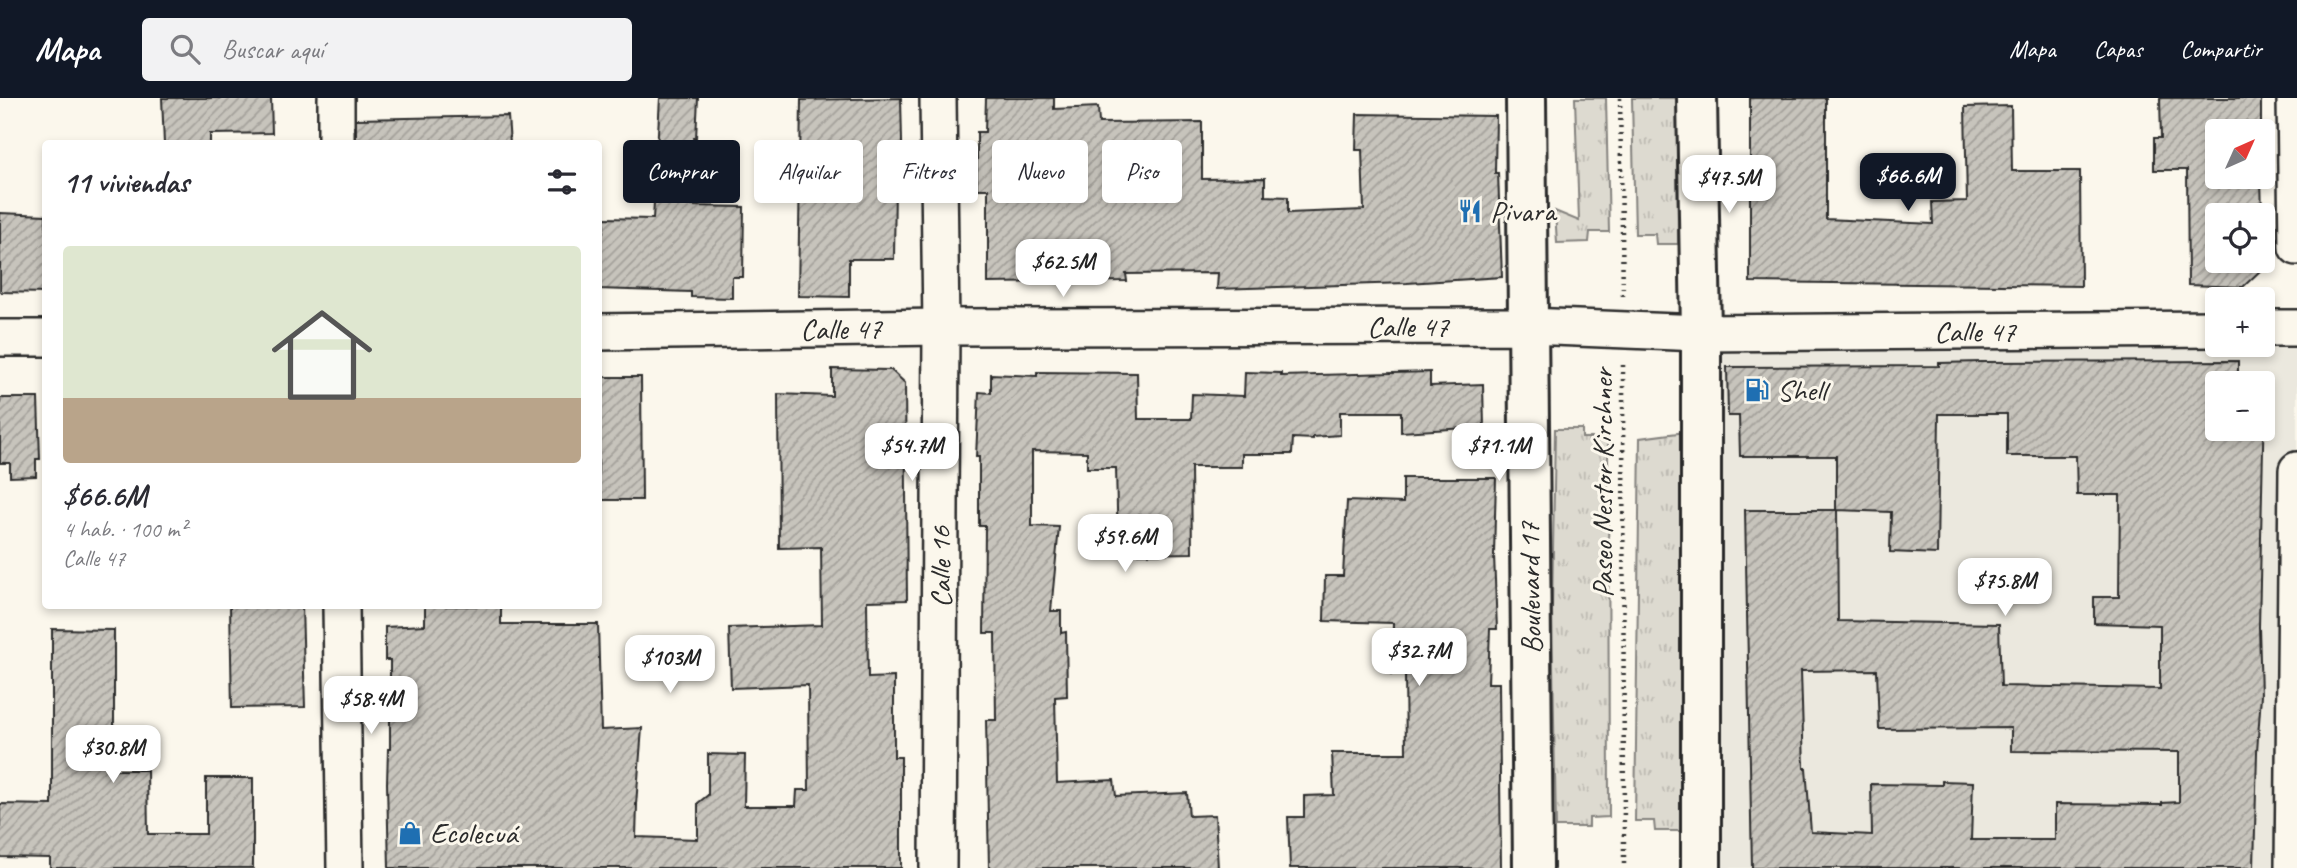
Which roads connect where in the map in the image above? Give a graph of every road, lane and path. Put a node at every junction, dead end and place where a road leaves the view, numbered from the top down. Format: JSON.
{"nodes":[{"id":1,"x":336,"y":98,"type":"edge"},
{"id":2,"x":938,"y":98,"type":"edge"},
{"id":3,"x":1526,"y":98,"type":"edge"},
{"id":4,"x":1620,"y":98,"type":"edge"},
{"id":5,"x":1698,"y":98,"type":"edge"},
{"id":6,"x":2295,"y":98,"type":"edge"},
{"id":7,"x":336,"y":140,"type":"edge"},
{"id":8,"x":2297,"y":247,"type":"edge"},
{"id":9,"x":1528,"y":326,"type":"junction"},
{"id":10,"x":941,"y":327,"type":"junction"},
{"id":11,"x":2205,"y":328,"type":"edge"},
{"id":12,"x":2275,"y":328,"type":"edge"},
{"id":13,"x":2297,"y":328,"type":"edge"},
{"id":14,"x":1623,"y":330,"type":"junction"},
{"id":15,"x":602,"y":332,"type":"edge"},
{"id":16,"x":1701,"y":333,"type":"junction"},
{"id":17,"x":0,"y":338,"type":"edge"},
{"id":18,"x":42,"y":338,"type":"edge"},
{"id":19,"x":2297,"y":470,"type":"edge"},
{"id":20,"x":341,"y":609,"type":"edge"},
{"id":21,"x":345,"y":868,"type":"edge"},
{"id":22,"x":938,"y":868,"type":"edge"},
{"id":23,"x":1533,"y":868,"type":"edge"},
{"id":24,"x":1624,"y":868,"type":"edge"},
{"id":25,"x":1701,"y":868,"type":"edge"},
{"id":26,"x":2293,"y":868,"type":"edge"}],
"edges":[{"from":1,"to":7,"type":"street"},
{"from":2,"to":10,"type":"street","name":"Calle 16"},
{"from":3,"to":9,"type":"main road","name":"Boulevard 17"},
{"from":4,"to":14,"type":"path","name":"Paseo Nestor Kirchner"},
{"from":5,"to":16,"type":"main road"},
{"from":6,"to":8,"type":"street"},
{"from":9,"to":10,"type":"street","name":"Calle 47"},
{"from":9,"to":14,"type":"street","name":"Calle 47"},
{"from":9,"to":23,"type":"main road","name":"Boulevard 17"},
{"from":10,"to":15,"type":"street","name":"Calle 47"},
{"from":10,"to":22,"type":"street","name":"Calle 16"},
{"from":11,"to":16,"type":"street","name":"Calle 47"},
{"from":12,"to":13,"type":"street"},
{"from":14,"to":16,"type":"street","name":"Calle 47"},
{"from":14,"to":24,"type":"path","name":"Paseo Nestor Kirchner"},
{"from":16,"to":25,"type":"main road"},
{"from":17,"to":18,"type":"street"},
{"from":19,"to":26,"type":"street"},
{"from":20,"to":21,"type":"street"}]}
